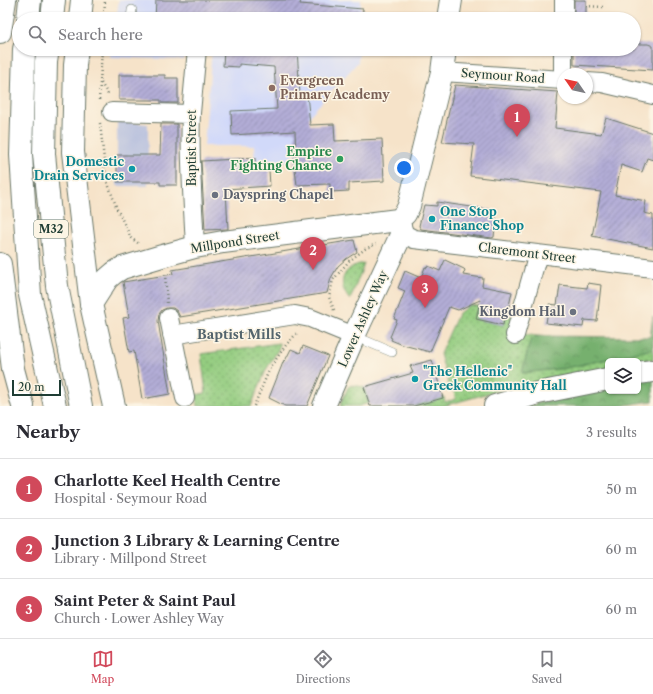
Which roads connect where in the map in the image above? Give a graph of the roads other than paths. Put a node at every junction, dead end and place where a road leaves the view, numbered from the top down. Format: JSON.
{"nodes":[{"id":1,"x":6,"y":0,"type":"edge"},
{"id":2,"x":30,"y":0,"type":"edge"},
{"id":3,"x":54,"y":0,"type":"edge"},
{"id":4,"x":82,"y":0,"type":"edge"},
{"id":5,"x":450,"y":0,"type":"edge"},
{"id":6,"x":564,"y":0,"type":"edge"},
{"id":7,"x":29,"y":12,"type":"edge"},
{"id":8,"x":53,"y":12,"type":"edge"},
{"id":9,"x":81,"y":12,"type":"edge"},
{"id":10,"x":449,"y":12,"type":"edge"},
{"id":11,"x":564,"y":12,"type":"edge"},
{"id":12,"x":0,"y":32,"type":"edge"},
{"id":13,"x":24,"y":56,"type":"edge"},
{"id":14,"x":47,"y":56,"type":"edge"},
{"id":15,"x":76,"y":56,"type":"edge"},
{"id":16,"x":196,"y":56,"type":"edge"},
{"id":17,"x":444,"y":56,"type":"edge"},
{"id":18,"x":563,"y":56,"type":"edge"},
{"id":19,"x":563,"y":68,"type":"edge"},
{"id":20,"x":442,"y":72,"type":"junction"},
{"id":21,"x":557,"y":80,"type":"edge"},
{"id":22,"x":593,"y":82,"type":"edge"},
{"id":23,"x":653,"y":95,"type":"edge"},
{"id":24,"x":107,"y":111,"type":"road end"},
{"id":25,"x":191,"y":114,"type":"junction"},
{"id":26,"x":398,"y":235,"type":"junction"},
{"id":27,"x":195,"y":247,"type":"junction"},
{"id":28,"x":538,"y":254,"type":"junction"},
{"id":29,"x":0,"y":264,"type":"edge"},
{"id":30,"x":653,"y":268,"type":"edge"},
{"id":31,"x":91,"y":304,"type":"junction"},
{"id":32,"x":0,"y":330,"type":"edge"},
{"id":33,"x":345,"y":332,"type":"junction"},
{"id":34,"x":514,"y":335,"type":"dead end"},
{"id":35,"x":392,"y":352,"type":"dead end"},
{"id":36,"x":13,"y":369,"type":"junction"},
{"id":37,"x":653,"y":371,"type":"edge"},
{"id":38,"x":641,"y":373,"type":"edge"},
{"id":39,"x":605,"y":380,"type":"edge"},
{"id":40,"x":185,"y":398,"type":"dead end"},
{"id":41,"x":23,"y":406,"type":"edge"},
{"id":42,"x":55,"y":406,"type":"edge"},
{"id":43,"x":81,"y":406,"type":"edge"},
{"id":44,"x":114,"y":406,"type":"edge"},
{"id":45,"x":324,"y":406,"type":"edge"},
{"id":46,"x":496,"y":406,"type":"edge"}],
"edges":[{"from":1,"to":12,"type":"main road"},
{"from":2,"to":7,"type":"main road"},
{"from":3,"to":8,"type":"main road"},
{"from":4,"to":9,"type":"main road"},
{"from":5,"to":10,"type":"main road"},
{"from":6,"to":11,"type":"street"},
{"from":13,"to":42,"type":"main road","number":"M32"},
{"from":14,"to":43,"type":"main road","number":"M32"},
{"from":15,"to":31,"type":"main road","number":"M32"},
{"from":16,"to":25,"type":"street","name":"Baptist Street"},
{"from":17,"to":20,"type":"main road","name":"Lower Ashley Way"},
{"from":18,"to":19,"type":"street"},
{"from":20,"to":21,"type":"street","name":"Seymour Road"},
{"from":20,"to":26,"type":"main road","name":"Lower Ashley Way"},
{"from":22,"to":23,"type":"street"},
{"from":24,"to":25,"type":"street"},
{"from":25,"to":27,"type":"street","name":"Baptist Street"},
{"from":26,"to":27,"type":"main road","name":"Millpond Street"},
{"from":26,"to":28,"type":"street","name":"Claremont Street"},
{"from":26,"to":33,"type":"main road","name":"Lower Ashley Way"},
{"from":27,"to":31,"type":"main road","name":"Millpond Street"},
{"from":28,"to":30,"type":"street","name":"Claremont Street"},
{"from":28,"to":34,"type":"street"},
{"from":29,"to":36,"type":"main road"},
{"from":31,"to":44,"type":"main road"},
{"from":32,"to":36,"type":"street"},
{"from":33,"to":35,"type":"lane"},
{"from":33,"to":40,"type":"street"},
{"from":33,"to":45,"type":"main road","name":"Lower Ashley Way"},
{"from":36,"to":41,"type":"main road"},
{"from":37,"to":38,"type":"main road"},
{"from":39,"to":46,"type":"main road"}]}
